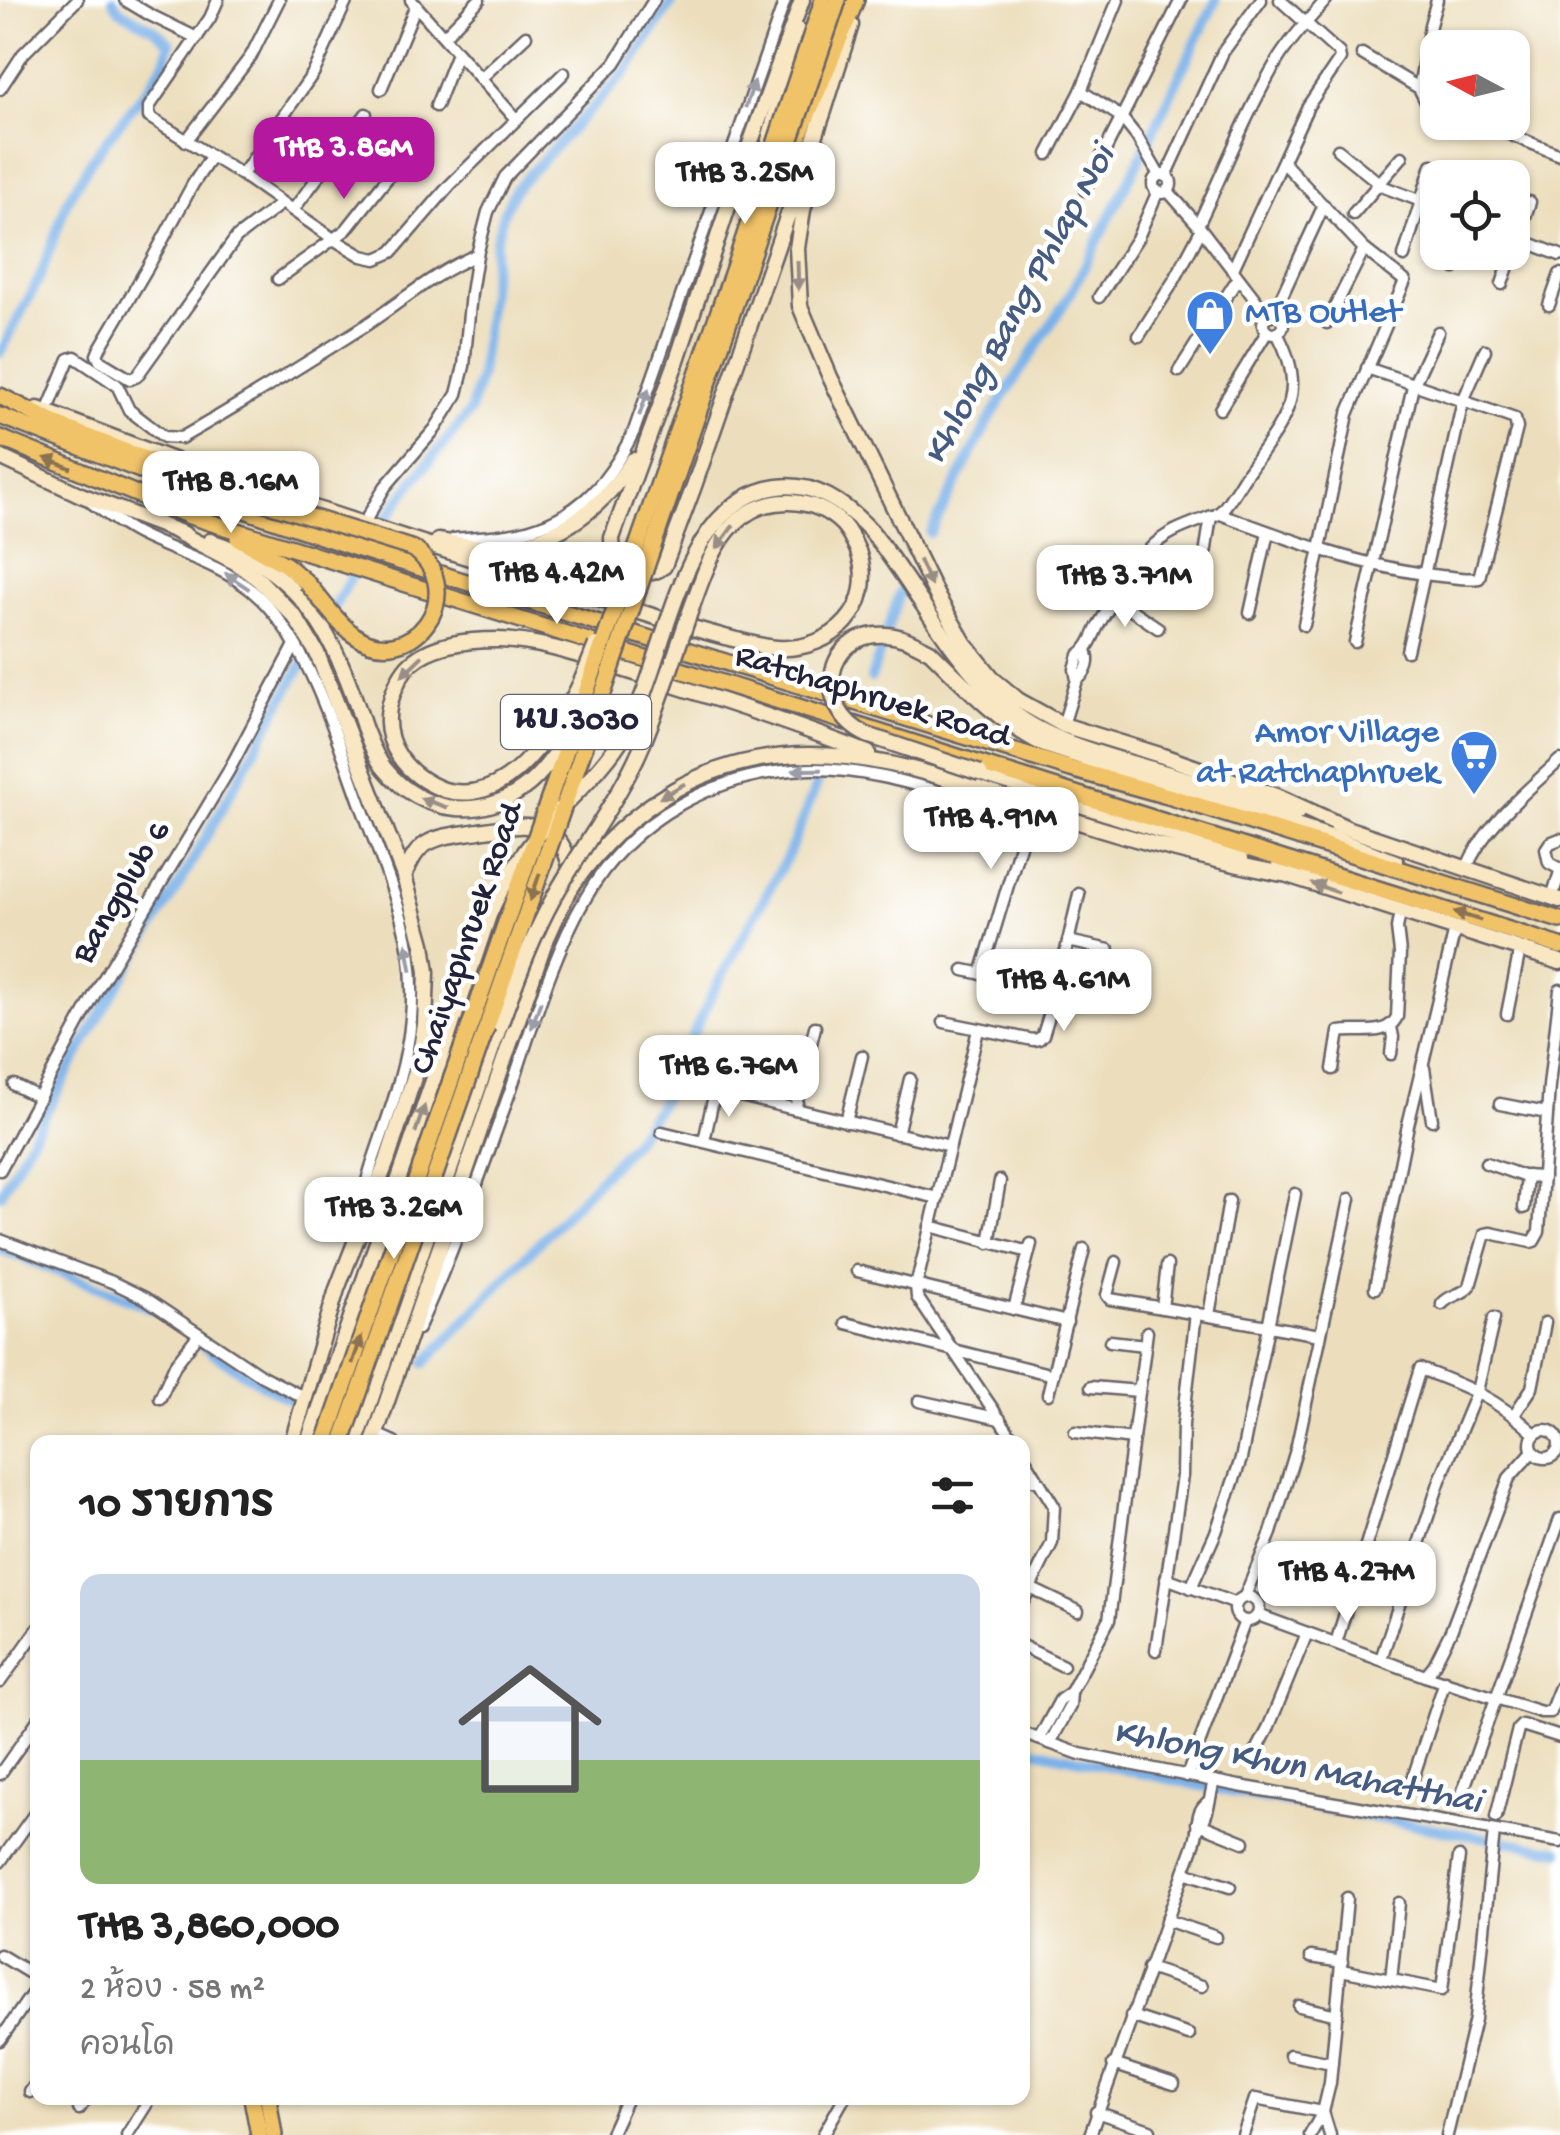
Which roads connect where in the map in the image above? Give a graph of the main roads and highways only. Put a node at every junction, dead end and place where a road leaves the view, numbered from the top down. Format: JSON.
{"nodes":[{"id":1,"x":804,"y":0,"type":"edge"},
{"id":2,"x":823,"y":0,"type":"edge"},
{"id":3,"x":838,"y":0,"type":"edge"},
{"id":4,"x":857,"y":0,"type":"edge"},
{"id":5,"x":824,"y":112,"type":"junction"},
{"id":6,"x":748,"y":240,"type":"junction"},
{"id":7,"x":0,"y":396,"type":"edge"},
{"id":8,"x":0,"y":416,"type":"edge"},
{"id":9,"x":0,"y":438,"type":"edge"},
{"id":10,"x":647,"y":438,"type":"junction"},
{"id":11,"x":0,"y":457,"type":"edge"},
{"id":12,"x":190,"y":516,"type":"junction"},
{"id":13,"x":177,"y":532,"type":"junction"},
{"id":14,"x":413,"y":540,"type":"junction"},
{"id":15,"x":685,"y":626,"type":"edge"},
{"id":16,"x":685,"y":626,"type":"edge"},
{"id":17,"x":685,"y":626,"type":"edge"},
{"id":18,"x":685,"y":626,"type":"edge"},
{"id":19,"x":902,"y":766,"type":"junction"},
{"id":20,"x":1345,"y":827,"type":"junction"},
{"id":21,"x":1282,"y":874,"type":"junction"},
{"id":22,"x":404,"y":876,"type":"junction"},
{"id":23,"x":1428,"y":877,"type":"junction"},
{"id":24,"x":573,"y":884,"type":"junction"},
{"id":25,"x":1556,"y":899,"type":"edge"},
{"id":26,"x":1560,"y":920,"type":"edge"},
{"id":27,"x":1560,"y":946,"type":"edge"},
{"id":28,"x":1560,"y":962,"type":"edge"},
{"id":29,"x":294,"y":1435,"type":"edge"},
{"id":30,"x":310,"y":1435,"type":"edge"},
{"id":31,"x":327,"y":1435,"type":"edge"},
{"id":32,"x":344,"y":1435,"type":"edge"},
{"id":33,"x":358,"y":1435,"type":"edge"},
{"id":34,"x":376,"y":1435,"type":"edge"},
{"id":35,"x":253,"y":2105,"type":"edge"},
{"id":36,"x":269,"y":2105,"type":"edge"},
{"id":37,"x":259,"y":2135,"type":"edge"},
{"id":38,"x":274,"y":2135,"type":"edge"}],
"edges":[{"from":1,"to":6,"type":"main road"},
{"from":1,"to":10,"type":"main road"},
{"from":31,"to":2,"type":"main road","name":"Chaiyaphruek Road","number":"นบ.3030","one_way":true,"bridge":true},
{"from":3,"to":32,"type":"main road","name":"Chaiyaphruek Road","number":"นบ.3030","one_way":true,"bridge":true},
{"from":4,"to":5,"type":"main road"},
{"from":4,"to":6,"type":"main road"},
{"from":5,"to":10,"type":"main road"},
{"from":5,"to":20,"type":"main road","one_way":true},
{"from":6,"to":13,"type":"main road","one_way":true,"bridge":true},
{"from":19,"to":6,"type":"main road","one_way":true,"bridge":true},
{"from":7,"to":12,"type":"main road","bridge":true},
{"from":7,"to":14,"type":"main road"},
{"from":8,"to":23,"type":"main road","name":"Ratchaphruek Road"},
{"from":12,"to":9,"type":"main road","name":"Ratchaphruek Road","one_way":true},
{"from":10,"to":14,"type":"main road"},
{"from":11,"to":13,"type":"main road"},
{"from":27,"to":12,"type":"main road","name":"Ratchaphruek Road","one_way":true},
{"from":13,"to":22,"type":"main road"},
{"from":14,"to":15,"type":"main road","one_way":true,"bridge":true},
{"from":16,"to":17,"type":"main road","one_way":true,"bridge":true},
{"from":18,"to":33,"type":"main road","one_way":true,"bridge":true},
{"from":19,"to":21,"type":"main road"},
{"from":19,"to":24,"type":"main road","one_way":true},
{"from":20,"to":25,"type":"main road"},
{"from":30,"to":20,"type":"main road","one_way":true,"bridge":true},
{"from":21,"to":23,"type":"main road","bridge":true},
{"from":28,"to":21,"type":"main road","one_way":true},
{"from":22,"to":24,"type":"main road"},
{"from":22,"to":29,"type":"main road"},
{"from":23,"to":26,"type":"main road","name":"Ratchaphruek Road"},
{"from":24,"to":34,"type":"main road"},
{"from":35,"to":37,"type":"main road"},
{"from":36,"to":38,"type":"main road"}]}
